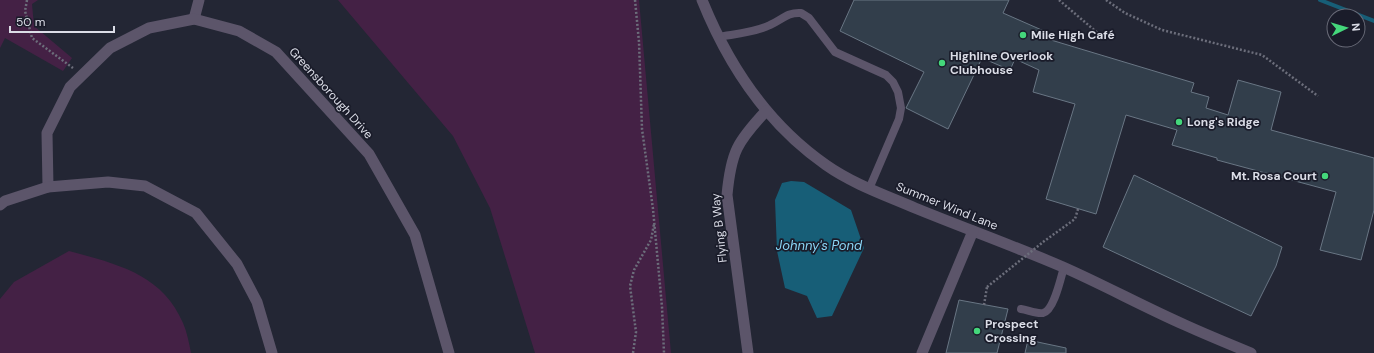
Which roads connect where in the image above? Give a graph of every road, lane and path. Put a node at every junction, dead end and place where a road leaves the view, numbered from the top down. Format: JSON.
{"nodes":[{"id":1,"x":27,"y":0,"type":"edge"},
{"id":2,"x":199,"y":0,"type":"edge"},
{"id":3,"x":635,"y":0,"type":"edge"},
{"id":4,"x":702,"y":0,"type":"edge"},
{"id":5,"x":1059,"y":0,"type":"edge"},
{"id":6,"x":1106,"y":0,"type":"edge"},
{"id":7,"x":194,"y":19,"type":"junction"},
{"id":8,"x":1100,"y":35,"type":"dead end"},
{"id":9,"x":718,"y":37,"type":"junction"},
{"id":10,"x":82,"y":75,"type":"junction"},
{"id":11,"x":1318,"y":96,"type":"dead end"},
{"id":12,"x":766,"y":111,"type":"junction"},
{"id":13,"x":48,"y":187,"type":"junction"},
{"id":14,"x":869,"y":189,"type":"junction"},
{"id":15,"x":0,"y":205,"type":"edge"},
{"id":16,"x":1078,"y":209,"type":"dead end"},
{"id":17,"x":654,"y":219,"type":"junction"},
{"id":18,"x":973,"y":231,"type":"junction"},
{"id":19,"x":1064,"y":267,"type":"junction"},
{"id":20,"x":984,"y":305,"type":"dead end"},
{"id":21,"x":1021,"y":308,"type":"dead end"},
{"id":22,"x":272,"y":353,"type":"edge"},
{"id":23,"x":449,"y":353,"type":"edge"},
{"id":24,"x":633,"y":353,"type":"edge"},
{"id":25,"x":664,"y":353,"type":"edge"},
{"id":26,"x":748,"y":353,"type":"edge"},
{"id":27,"x":922,"y":353,"type":"edge"},
{"id":28,"x":1251,"y":353,"type":"edge"}],
"edges":[{"from":1,"to":10,"type":"path"},
{"from":2,"to":7,"type":"street"},
{"from":3,"to":17,"type":"path"},
{"from":4,"to":9,"type":"street","name":"Summer Wind Lane"},
{"from":5,"to":8,"type":"path"},
{"from":6,"to":11,"type":"path"},
{"from":7,"to":10,"type":"street","name":"Greensborough Drive"},
{"from":7,"to":23,"type":"street","name":"Greensborough Drive"},
{"from":9,"to":12,"type":"street","name":"Summer Wind Lane"},
{"from":9,"to":14,"type":"lane"},
{"from":10,"to":13,"type":"street","name":"Greensborough Drive"},
{"from":12,"to":14,"type":"street","name":"Summer Wind Lane"},
{"from":12,"to":26,"type":"street","name":"Flying B Way"},
{"from":13,"to":15,"type":"street"},
{"from":13,"to":22,"type":"street"},
{"from":14,"to":18,"type":"street","name":"Summer Wind Lane"},
{"from":16,"to":20,"type":"path","bridge":true},
{"from":17,"to":24,"type":"path"},
{"from":17,"to":25,"type":"path"},
{"from":18,"to":19,"type":"street","name":"Summer Wind Lane"},
{"from":18,"to":27,"type":"street"},
{"from":19,"to":21,"type":"lane"},
{"from":19,"to":28,"type":"street","name":"Summer Wind Lane"}]}
